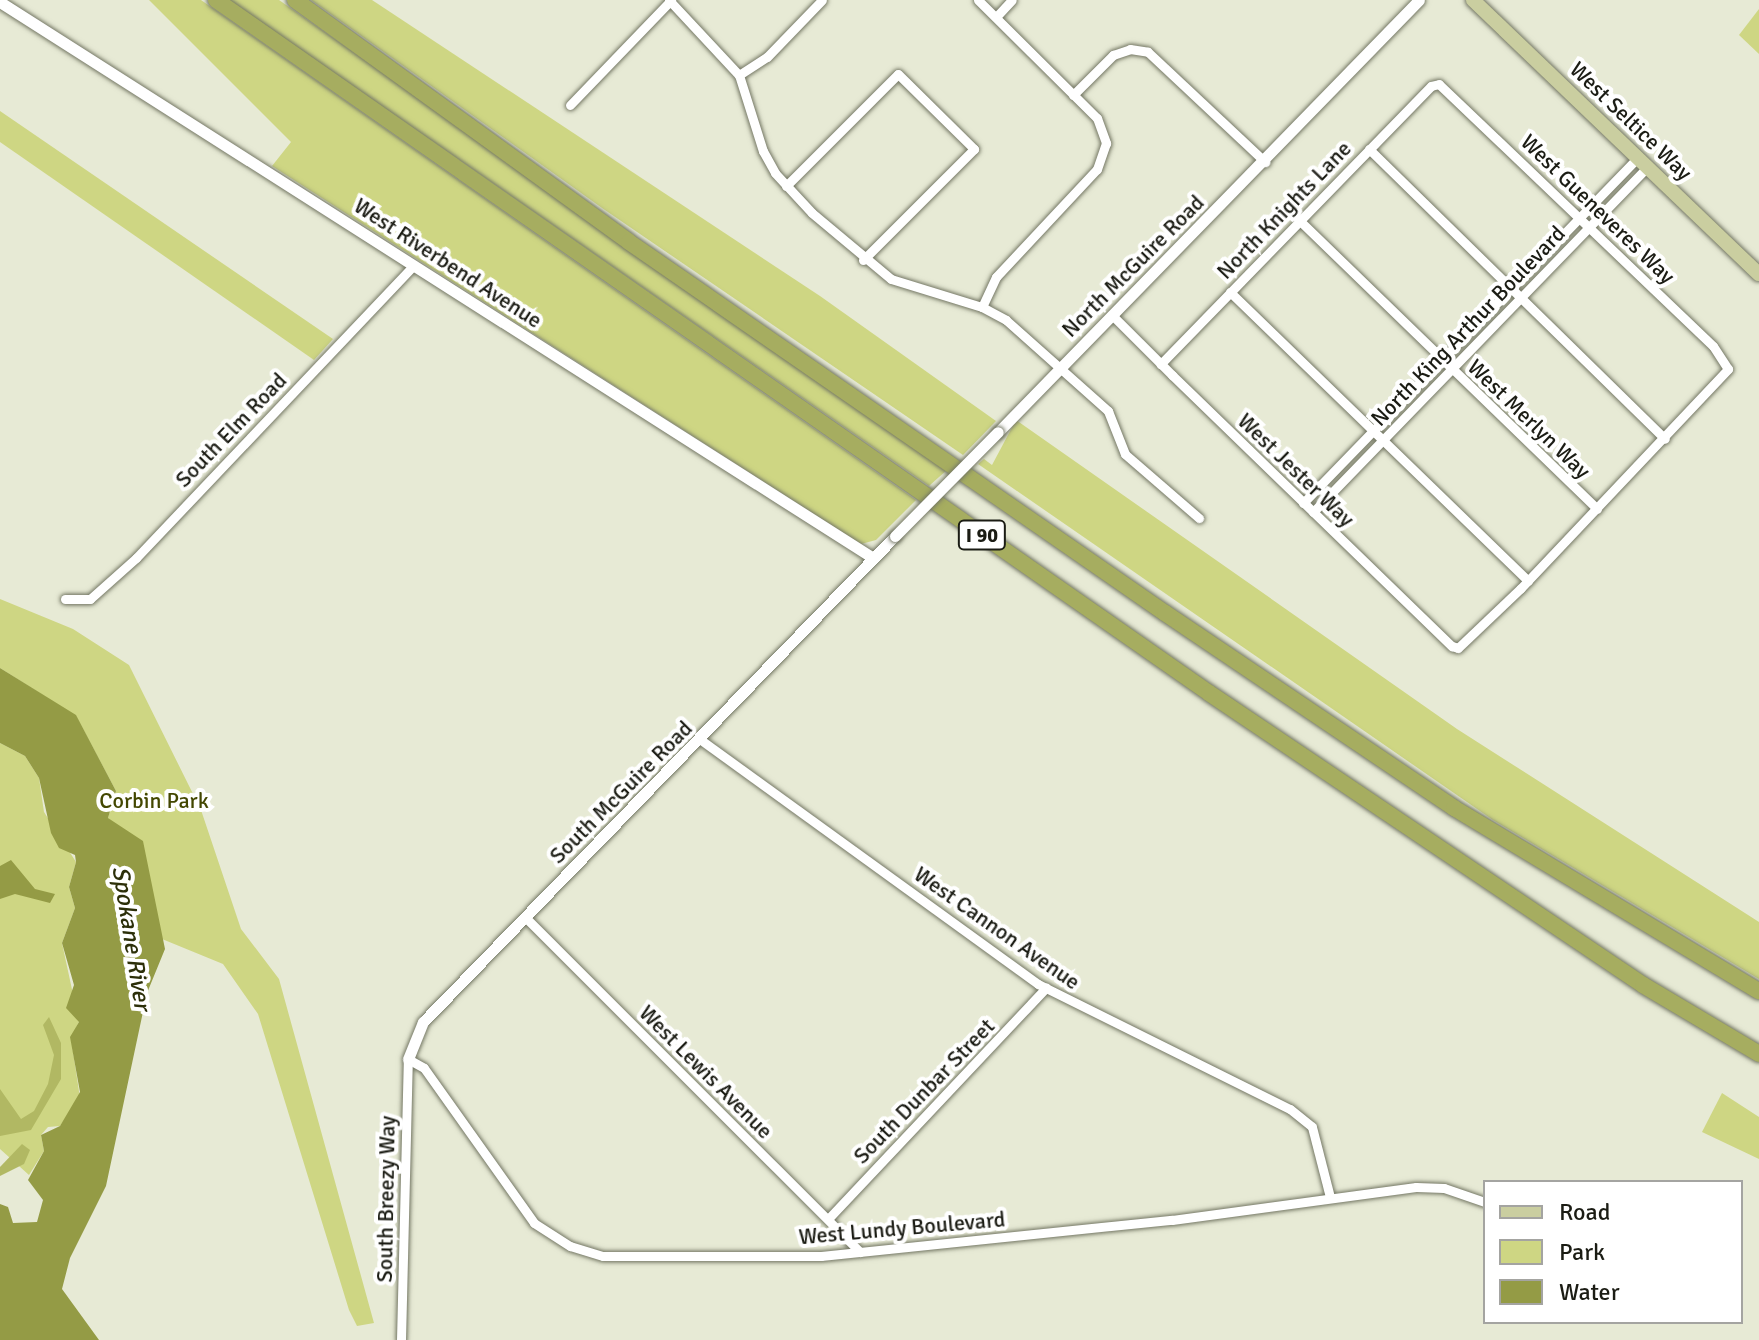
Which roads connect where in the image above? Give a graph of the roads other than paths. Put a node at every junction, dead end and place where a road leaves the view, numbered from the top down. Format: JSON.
{"nodes":[{"id":1,"x":216,"y":0,"type":"edge"},
{"id":2,"x":295,"y":0,"type":"edge"},
{"id":3,"x":670,"y":0,"type":"edge"},
{"id":4,"x":822,"y":0,"type":"edge"},
{"id":5,"x":978,"y":0,"type":"edge"},
{"id":6,"x":1012,"y":0,"type":"edge"},
{"id":7,"x":1419,"y":0,"type":"edge"},
{"id":8,"x":1473,"y":0,"type":"edge"},
{"id":9,"x":0,"y":2,"type":"edge"},
{"id":10,"x":996,"y":17,"type":"junction"},
{"id":11,"x":739,"y":75,"type":"junction"},
{"id":12,"x":1435,"y":84,"type":"joint"},
{"id":13,"x":1073,"y":95,"type":"junction"},
{"id":14,"x":570,"y":105,"type":"dead end"},
{"id":15,"x":1369,"y":149,"type":"junction"},
{"id":16,"x":1643,"y":161,"type":"junction"},
{"id":17,"x":1265,"y":162,"type":"junction"},
{"id":18,"x":786,"y":186,"type":"junction"},
{"id":19,"x":1580,"y":217,"type":"junction"},
{"id":20,"x":1299,"y":220,"type":"junction"},
{"id":21,"x":1590,"y":227,"type":"junction"},
{"id":22,"x":863,"y":260,"type":"junction"},
{"id":23,"x":414,"y":265,"type":"junction"},
{"id":24,"x":1759,"y":274,"type":"edge"},
{"id":25,"x":1510,"y":289,"type":"junction"},
{"id":26,"x":1230,"y":292,"type":"junction"},
{"id":27,"x":1520,"y":299,"type":"junction"},
{"id":28,"x":982,"y":307,"type":"junction"},
{"id":29,"x":1112,"y":315,"type":"junction"},
{"id":30,"x":1441,"y":360,"type":"junction"},
{"id":31,"x":1161,"y":364,"type":"junction"},
{"id":32,"x":1451,"y":369,"type":"junction"},
{"id":33,"x":1059,"y":370,"type":"junction"},
{"id":34,"x":1373,"y":431,"type":"junction"},
{"id":35,"x":1382,"y":439,"type":"junction"},
{"id":36,"x":1665,"y":439,"type":"junction"},
{"id":37,"x":1303,"y":503,"type":"junction"},
{"id":38,"x":1597,"y":509,"type":"junction"},
{"id":39,"x":1313,"y":512,"type":"junction"},
{"id":40,"x":1199,"y":518,"type":"dead end"},
{"id":41,"x":873,"y":558,"type":"junction"},
{"id":42,"x":1528,"y":581,"type":"junction"},
{"id":43,"x":65,"y":599,"type":"dead end"},
{"id":44,"x":701,"y":740,"type":"junction"},
{"id":45,"x":525,"y":917,"type":"junction"},
{"id":46,"x":1046,"y":988,"type":"junction"},
{"id":47,"x":1759,"y":991,"type":"edge"},
{"id":48,"x":1759,"y":1054,"type":"edge"},
{"id":49,"x":408,"y":1059,"type":"junction"},
{"id":50,"x":1330,"y":1197,"type":"junction"},
{"id":51,"x":1483,"y":1201,"type":"edge"},
{"id":52,"x":828,"y":1219,"type":"junction"},
{"id":53,"x":860,"y":1252,"type":"junction"},
{"id":54,"x":401,"y":1340,"type":"edge"}],
"edges":[{"from":1,"to":48,"type":"highway","number":"I 90"},
{"from":2,"to":47,"type":"highway","number":"I 90"},
{"from":3,"to":11,"type":"street"},
{"from":3,"to":14,"type":"street"},
{"from":4,"to":11,"type":"street"},
{"from":5,"to":10,"type":"street"},
{"from":6,"to":10,"type":"street"},
{"from":7,"to":17,"type":"street","name":"North McGuire Road"},
{"from":8,"to":16,"type":"main road","name":"West Seltice Way"},
{"from":9,"to":23,"type":"street","name":"West Riverbend Avenue"},
{"from":10,"to":13,"type":"street"},
{"from":11,"to":18,"type":"street"},
{"from":12,"to":15,"type":"street","name":"North Knights Lane"},
{"from":12,"to":19,"type":"street","name":"West Gueneveres Way"},
{"from":13,"to":17,"type":"street"},
{"from":13,"to":28,"type":"street"},
{"from":15,"to":20,"type":"street","name":"North Knights Lane"},
{"from":15,"to":25,"type":"street"},
{"from":16,"to":19,"type":"street","name":"North King Arthur Boulevard"},
{"from":16,"to":21,"type":"street","name":"North King Arthur Boulevard"},
{"from":16,"to":24,"type":"main road","name":"West Seltice Way"},
{"from":17,"to":29,"type":"street","name":"North McGuire Road"},
{"from":18,"to":22,"type":"street"},
{"from":18,"to":22,"type":"street"},
{"from":19,"to":21,"type":"street","name":"West Gueneveres Way"},
{"from":19,"to":25,"type":"street","name":"North King Arthur Boulevard"},
{"from":20,"to":26,"type":"street","name":"North Knights Lane"},
{"from":20,"to":30,"type":"street","name":"West Merlyn Way"},
{"from":21,"to":27,"type":"street","name":"North King Arthur Boulevard"},
{"from":21,"to":36,"type":"street","name":"West Gueneveres Way"},
{"from":22,"to":28,"type":"street"},
{"from":23,"to":41,"type":"street","name":"West Riverbend Avenue"},
{"from":23,"to":43,"type":"street","name":"South Elm Road"},
{"from":25,"to":27,"type":"street"},
{"from":25,"to":30,"type":"street","name":"North King Arthur Boulevard"},
{"from":26,"to":31,"type":"street","name":"North Knights Lane"},
{"from":26,"to":34,"type":"street"},
{"from":27,"to":32,"type":"street","name":"North King Arthur Boulevard"},
{"from":27,"to":36,"type":"street"},
{"from":28,"to":33,"type":"street"},
{"from":29,"to":31,"type":"street","name":"West Jester Way"},
{"from":29,"to":33,"type":"street","name":"North McGuire Road"},
{"from":30,"to":32,"type":"street","name":"West Merlyn Way"},
{"from":30,"to":34,"type":"street","name":"North King Arthur Boulevard"},
{"from":31,"to":37,"type":"street","name":"West Jester Way"},
{"from":32,"to":35,"type":"street","name":"North King Arthur Boulevard"},
{"from":32,"to":38,"type":"street","name":"West Merlyn Way"},
{"from":33,"to":40,"type":"street"},
{"from":33,"to":41,"type":"street","name":"North McGuire Road","bridge":true},
{"from":34,"to":35,"type":"street"},
{"from":34,"to":37,"type":"street","name":"North King Arthur Boulevard"},
{"from":35,"to":39,"type":"street","name":"North King Arthur Boulevard"},
{"from":35,"to":42,"type":"street"},
{"from":36,"to":38,"type":"street"},
{"from":37,"to":39,"type":"street","name":"West Jester Way"},
{"from":38,"to":42,"type":"street"},
{"from":39,"to":42,"type":"street","name":"West Jester Way"},
{"from":41,"to":44,"type":"street","name":"South McGuire Road"},
{"from":44,"to":45,"type":"street","name":"South McGuire Road"},
{"from":44,"to":46,"type":"street","name":"West Cannon Avenue"},
{"from":45,"to":49,"type":"street","name":"South McGuire Road"},
{"from":45,"to":52,"type":"street","name":"West Lewis Avenue"},
{"from":46,"to":50,"type":"street","name":"West Cannon Avenue"},
{"from":46,"to":52,"type":"street","name":"South Dunbar Street"},
{"from":49,"to":53,"type":"street","name":"West Lundy Boulevard"},
{"from":49,"to":54,"type":"street","name":"South Breezy Way"},
{"from":50,"to":51,"type":"street","name":"West Lundy Boulevard"},
{"from":50,"to":53,"type":"street","name":"West Lundy Boulevard"},
{"from":52,"to":53,"type":"street","name":"West Lewis Avenue"}]}
